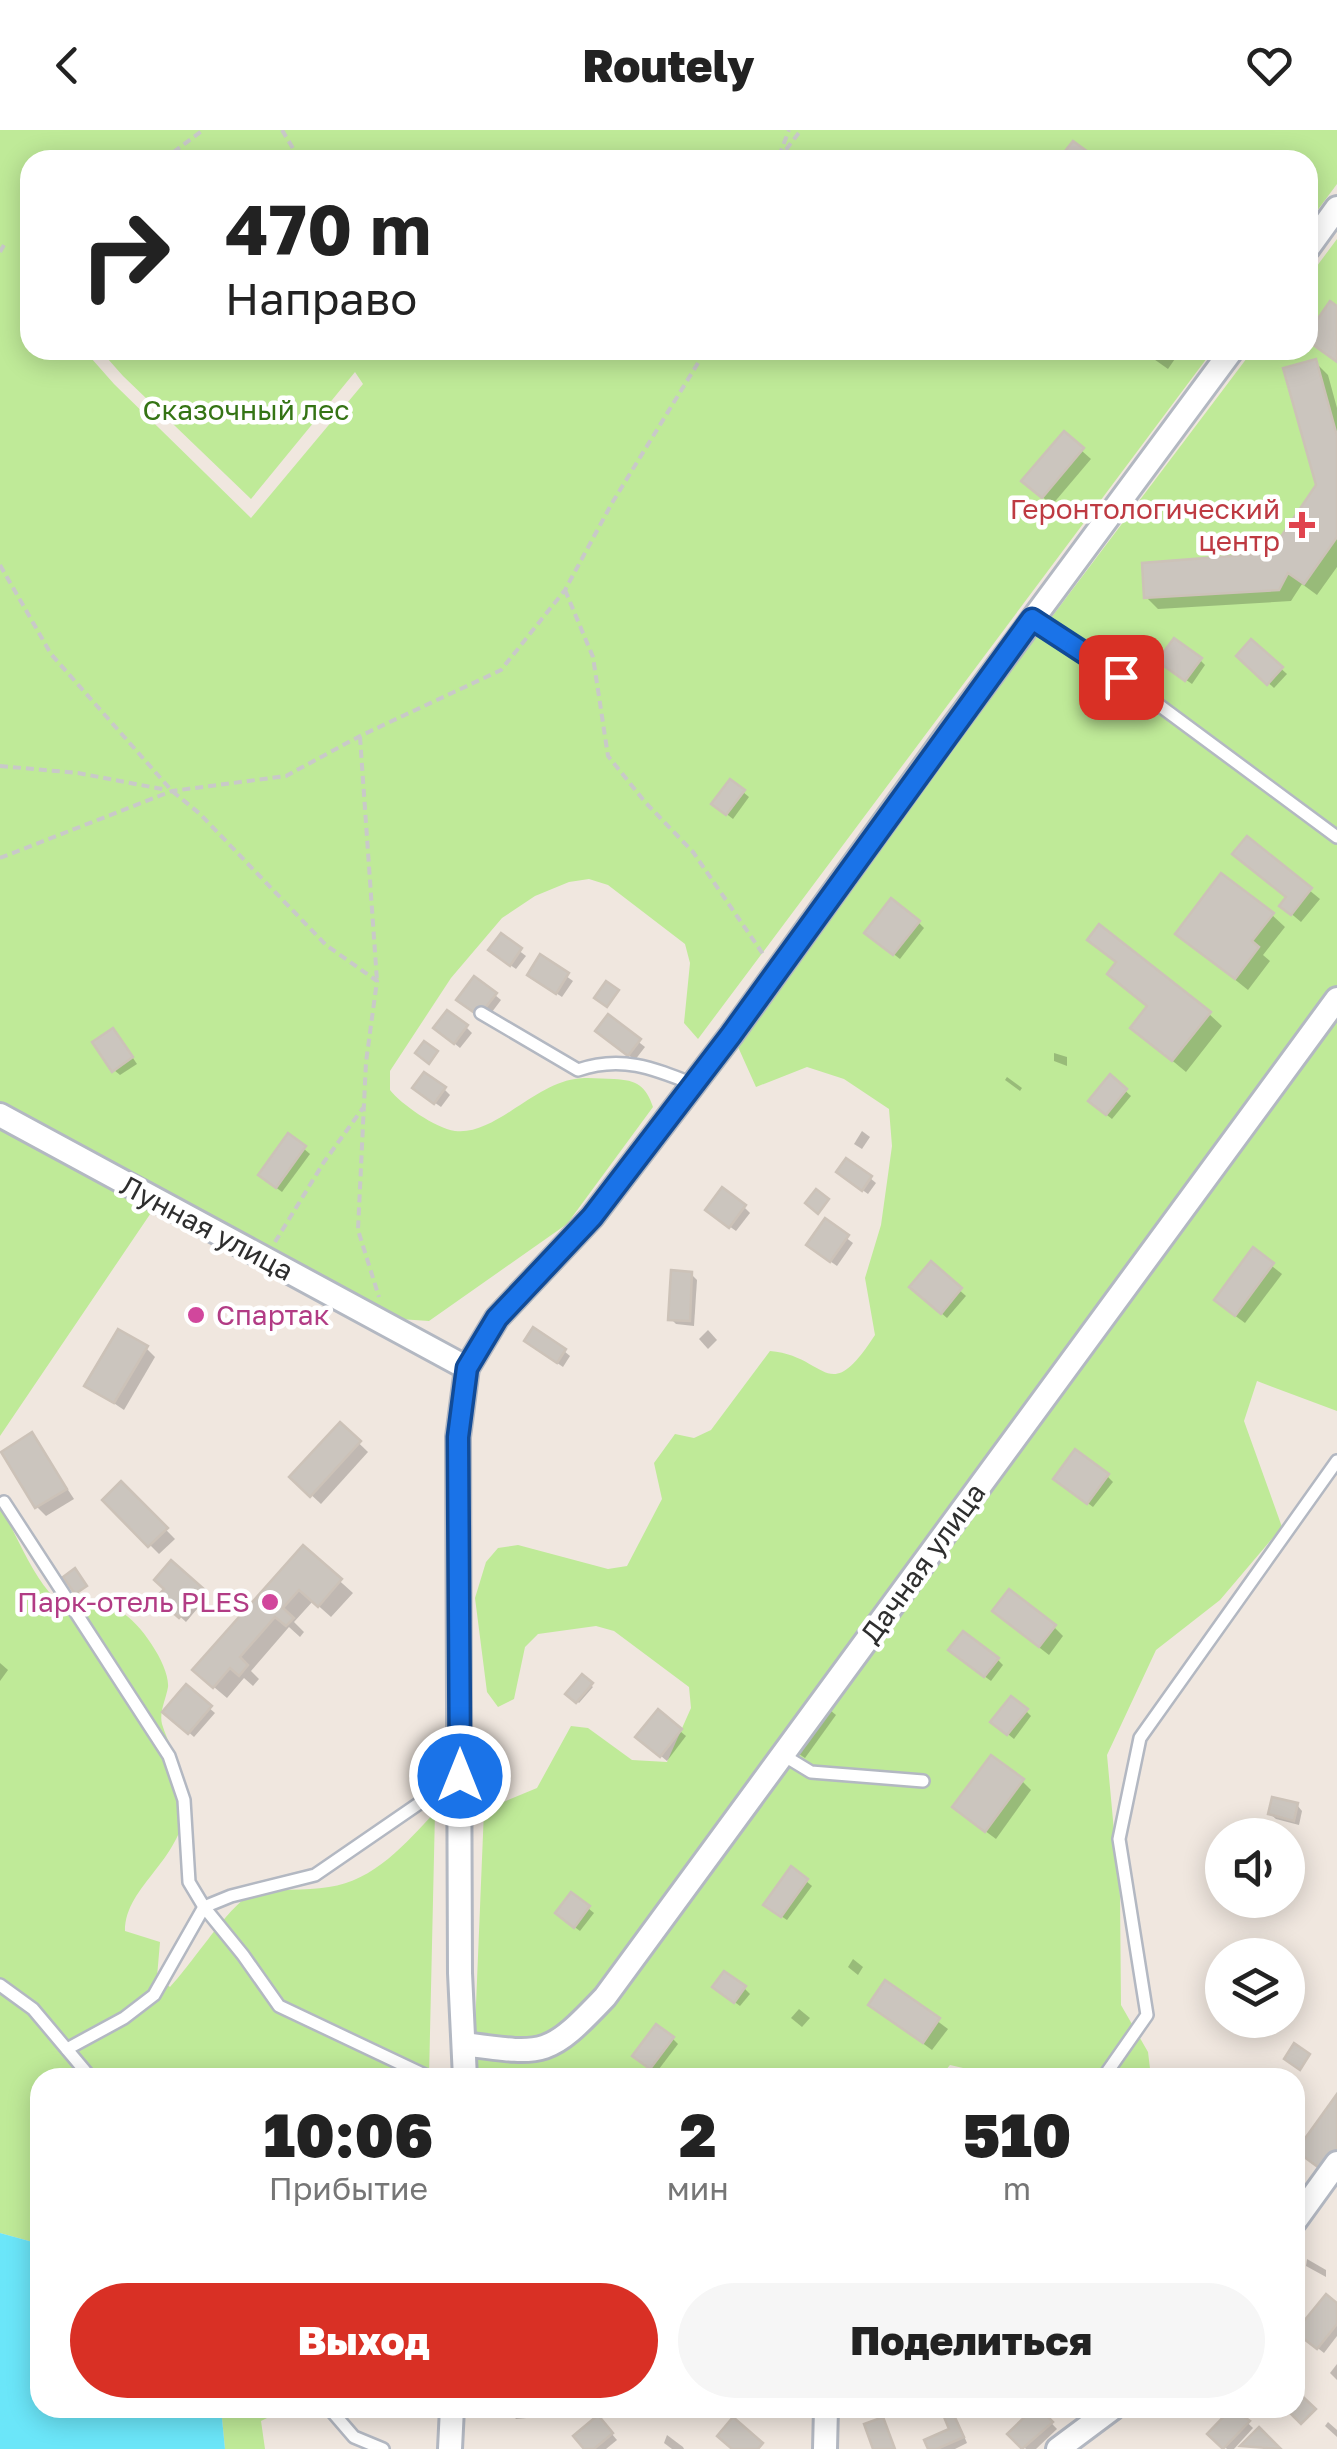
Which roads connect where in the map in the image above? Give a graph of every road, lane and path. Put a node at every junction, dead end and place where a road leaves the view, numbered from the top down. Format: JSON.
{"nodes":[{"id":1,"x":204,"y":130,"type":"edge"},
{"id":2,"x":802,"y":130,"type":"edge"},
{"id":3,"x":177,"y":150,"type":"edge"},
{"id":4,"x":785,"y":150,"type":"edge"},
{"id":5,"x":1337,"y":208,"type":"edge"},
{"id":6,"x":1318,"y":234,"type":"edge"},
{"id":7,"x":700,"y":360,"type":"edge"},
{"id":8,"x":1225,"y":360,"type":"edge"},
{"id":9,"x":0,"y":565,"type":"edge"},
{"id":10,"x":565,"y":590,"type":"junction"},
{"id":11,"x":1032,"y":619,"type":"junction"},
{"id":12,"x":360,"y":736,"type":"junction"},
{"id":13,"x":0,"y":766,"type":"edge"},
{"id":14,"x":172,"y":791,"type":"junction"},
{"id":15,"x":1337,"y":837,"type":"edge"},
{"id":16,"x":0,"y":858,"type":"edge"},
{"id":17,"x":775,"y":973,"type":"junction"},
{"id":18,"x":377,"y":981,"type":"junction"},
{"id":19,"x":1337,"y":999,"type":"edge"},
{"id":20,"x":481,"y":1014,"type":"dead end"},
{"id":21,"x":693,"y":1084,"type":"junction"},
{"id":22,"x":364,"y":1106,"type":"junction"},
{"id":23,"x":0,"y":1115,"type":"edge"},
{"id":24,"x":265,"y":1259,"type":"junction"},
{"id":25,"x":383,"y":1323,"type":"junction"},
{"id":26,"x":467,"y":1368,"type":"junction"},
{"id":27,"x":1337,"y":1461,"type":"edge"},
{"id":28,"x":4,"y":1502,"type":"dead end"},
{"id":29,"x":783,"y":1755,"type":"junction"},
{"id":30,"x":460,"y":1776,"type":"junction"},
{"id":31,"x":922,"y":1782,"type":"dead end"},
{"id":32,"x":204,"y":1908,"type":"junction"},
{"id":33,"x":0,"y":1985,"type":"edge"},
{"id":34,"x":464,"y":2044,"type":"junction"},
{"id":35,"x":67,"y":2049,"type":"junction"},
{"id":36,"x":83,"y":2068,"type":"edge"},
{"id":37,"x":410,"y":2068,"type":"edge"},
{"id":38,"x":464,"y":2068,"type":"edge"},
{"id":39,"x":1110,"y":2068,"type":"edge"},
{"id":40,"x":1337,"y":2163,"type":"edge"},
{"id":41,"x":1305,"y":2207,"type":"edge"},
{"id":42,"x":338,"y":2418,"type":"edge"},
{"id":43,"x":452,"y":2418,"type":"edge"},
{"id":44,"x":826,"y":2418,"type":"edge"},
{"id":45,"x":1099,"y":2418,"type":"edge"},
{"id":46,"x":383,"y":2449,"type":"edge"},
{"id":47,"x":450,"y":2449,"type":"edge"},
{"id":48,"x":826,"y":2449,"type":"edge"},
{"id":49,"x":1058,"y":2449,"type":"edge"}],
"edges":[{"from":1,"to":3,"type":"path"},
{"from":2,"to":4,"type":"path"},
{"from":5,"to":6,"type":"street"},
{"from":7,"to":10,"type":"path"},
{"from":8,"to":11,"type":"street"},
{"from":9,"to":14,"type":"path"},
{"from":10,"to":12,"type":"path"},
{"from":10,"to":17,"type":"path"},
{"from":11,"to":15,"type":"lane"},
{"from":11,"to":17,"type":"street"},
{"from":12,"to":14,"type":"path"},
{"from":12,"to":18,"type":"path"},
{"from":13,"to":14,"type":"path"},
{"from":14,"to":16,"type":"path"},
{"from":14,"to":18,"type":"path"},
{"from":17,"to":21,"type":"street"},
{"from":18,"to":22,"type":"path"},
{"from":19,"to":29,"type":"street","name":"Дачная улица"},
{"from":20,"to":21,"type":"lane"},
{"from":21,"to":26,"type":"street"},
{"from":22,"to":24,"type":"path"},
{"from":22,"to":25,"type":"path"},
{"from":23,"to":24,"type":"street","name":"Лунная улица"},
{"from":24,"to":25,"type":"street","name":"Лунная улица"},
{"from":25,"to":26,"type":"street","name":"Лунная улица"},
{"from":26,"to":30,"type":"street"},
{"from":27,"to":39,"type":"lane"},
{"from":28,"to":32,"type":"lane"},
{"from":29,"to":31,"type":"lane"},
{"from":29,"to":34,"type":"street","name":"Дачная улица"},
{"from":30,"to":32,"type":"lane"},
{"from":30,"to":34,"type":"street"},
{"from":32,"to":35,"type":"lane"},
{"from":32,"to":37,"type":"lane"},
{"from":33,"to":35,"type":"lane"},
{"from":34,"to":38,"type":"street"},
{"from":35,"to":36,"type":"lane"},
{"from":40,"to":41,"type":"street"},
{"from":42,"to":46,"type":"lane"},
{"from":43,"to":47,"type":"street"},
{"from":44,"to":48,"type":"street"},
{"from":45,"to":49,"type":"street"}]}
